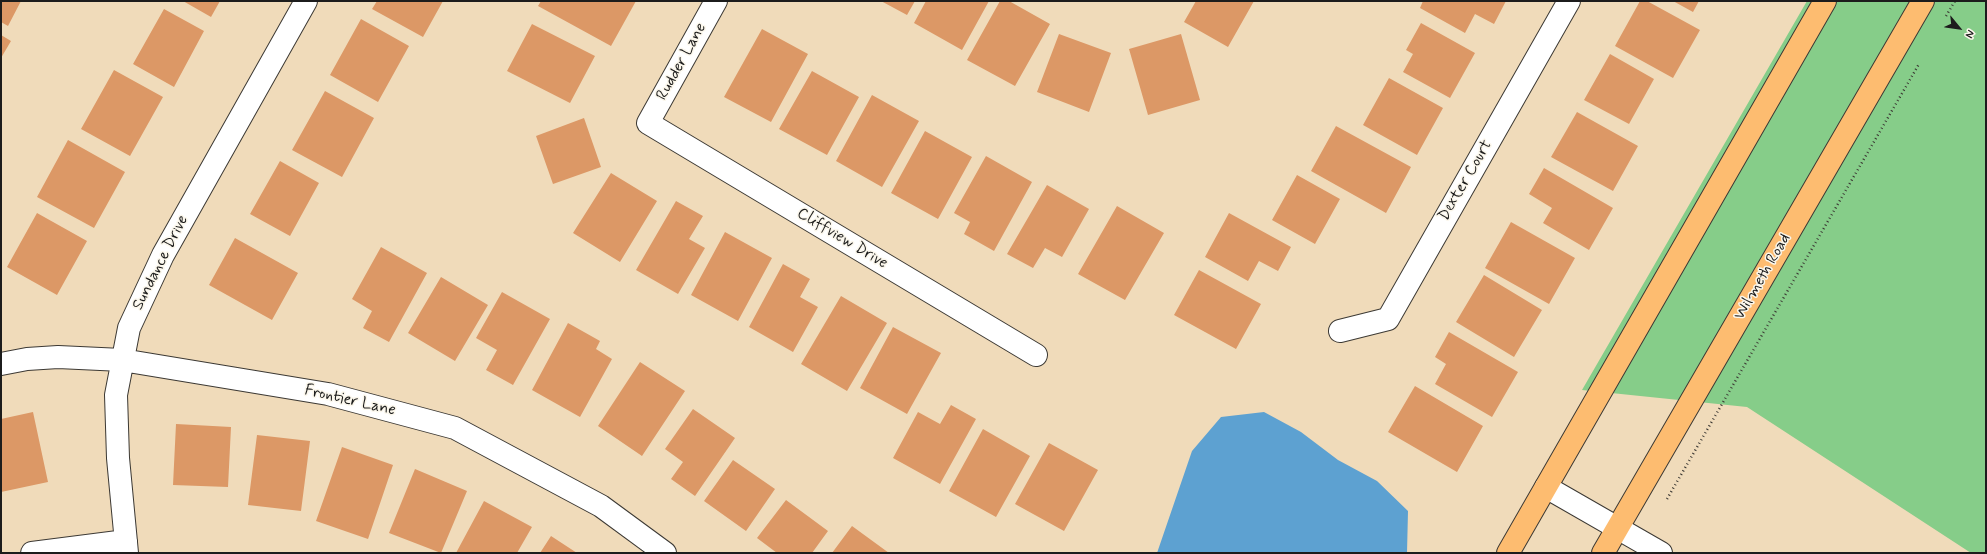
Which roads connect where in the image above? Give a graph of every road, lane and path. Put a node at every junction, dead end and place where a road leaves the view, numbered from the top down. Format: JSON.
{"nodes":[{"id":1,"x":306,"y":1,"type":"edge"},
{"id":2,"x":716,"y":1,"type":"edge"},
{"id":3,"x":1569,"y":1,"type":"edge"},
{"id":4,"x":1826,"y":1,"type":"edge"},
{"id":5,"x":1923,"y":1,"type":"edge"},
{"id":6,"x":1955,"y":1,"type":"edge"},
{"id":7,"x":1943,"y":21,"type":"dead end"},
{"id":8,"x":1920,"y":62,"type":"dead end"},
{"id":9,"x":648,"y":123,"type":"joint"},
{"id":10,"x":1340,"y":331,"type":"dead end"},
{"id":11,"x":1036,"y":355,"type":"dead end"},
{"id":12,"x":122,"y":360,"type":"junction"},
{"id":13,"x":1,"y":364,"type":"edge"},
{"id":14,"x":1546,"y":487,"type":"junction"},
{"id":15,"x":1666,"y":501,"type":"dead end"},
{"id":16,"x":1617,"y":528,"type":"junction"},
{"id":17,"x":127,"y":547,"type":"edge"},
{"id":18,"x":32,"y":553,"type":"edge"},
{"id":19,"x":665,"y":553,"type":"edge"},
{"id":20,"x":1508,"y":553,"type":"edge"},
{"id":21,"x":1604,"y":553,"type":"edge"},
{"id":22,"x":1661,"y":553,"type":"edge"}],
"edges":[{"from":1,"to":12,"type":"street","name":"Sundance Drive"},
{"from":2,"to":9,"type":"street","name":"Rudder Lane"},
{"from":3,"to":10,"type":"street","name":"Dexter Court"},
{"from":4,"to":14,"type":"main road"},
{"from":5,"to":16,"type":"main road","name":"Wilmeth Road"},
{"from":6,"to":7,"type":"path"},
{"from":8,"to":15,"type":"path"},
{"from":9,"to":11,"type":"street","name":"Cliffview Drive"},
{"from":12,"to":13,"type":"street","name":"Frontier Lane"},
{"from":12,"to":17,"type":"street","name":"Sundance Drive"},
{"from":12,"to":19,"type":"street","name":"Frontier Lane"},
{"from":14,"to":16,"type":"street"},
{"from":14,"to":20,"type":"main road"},
{"from":16,"to":21,"type":"main road","name":"Wilmeth Road"},
{"from":16,"to":22,"type":"street"},
{"from":17,"to":18,"type":"street"}]}
